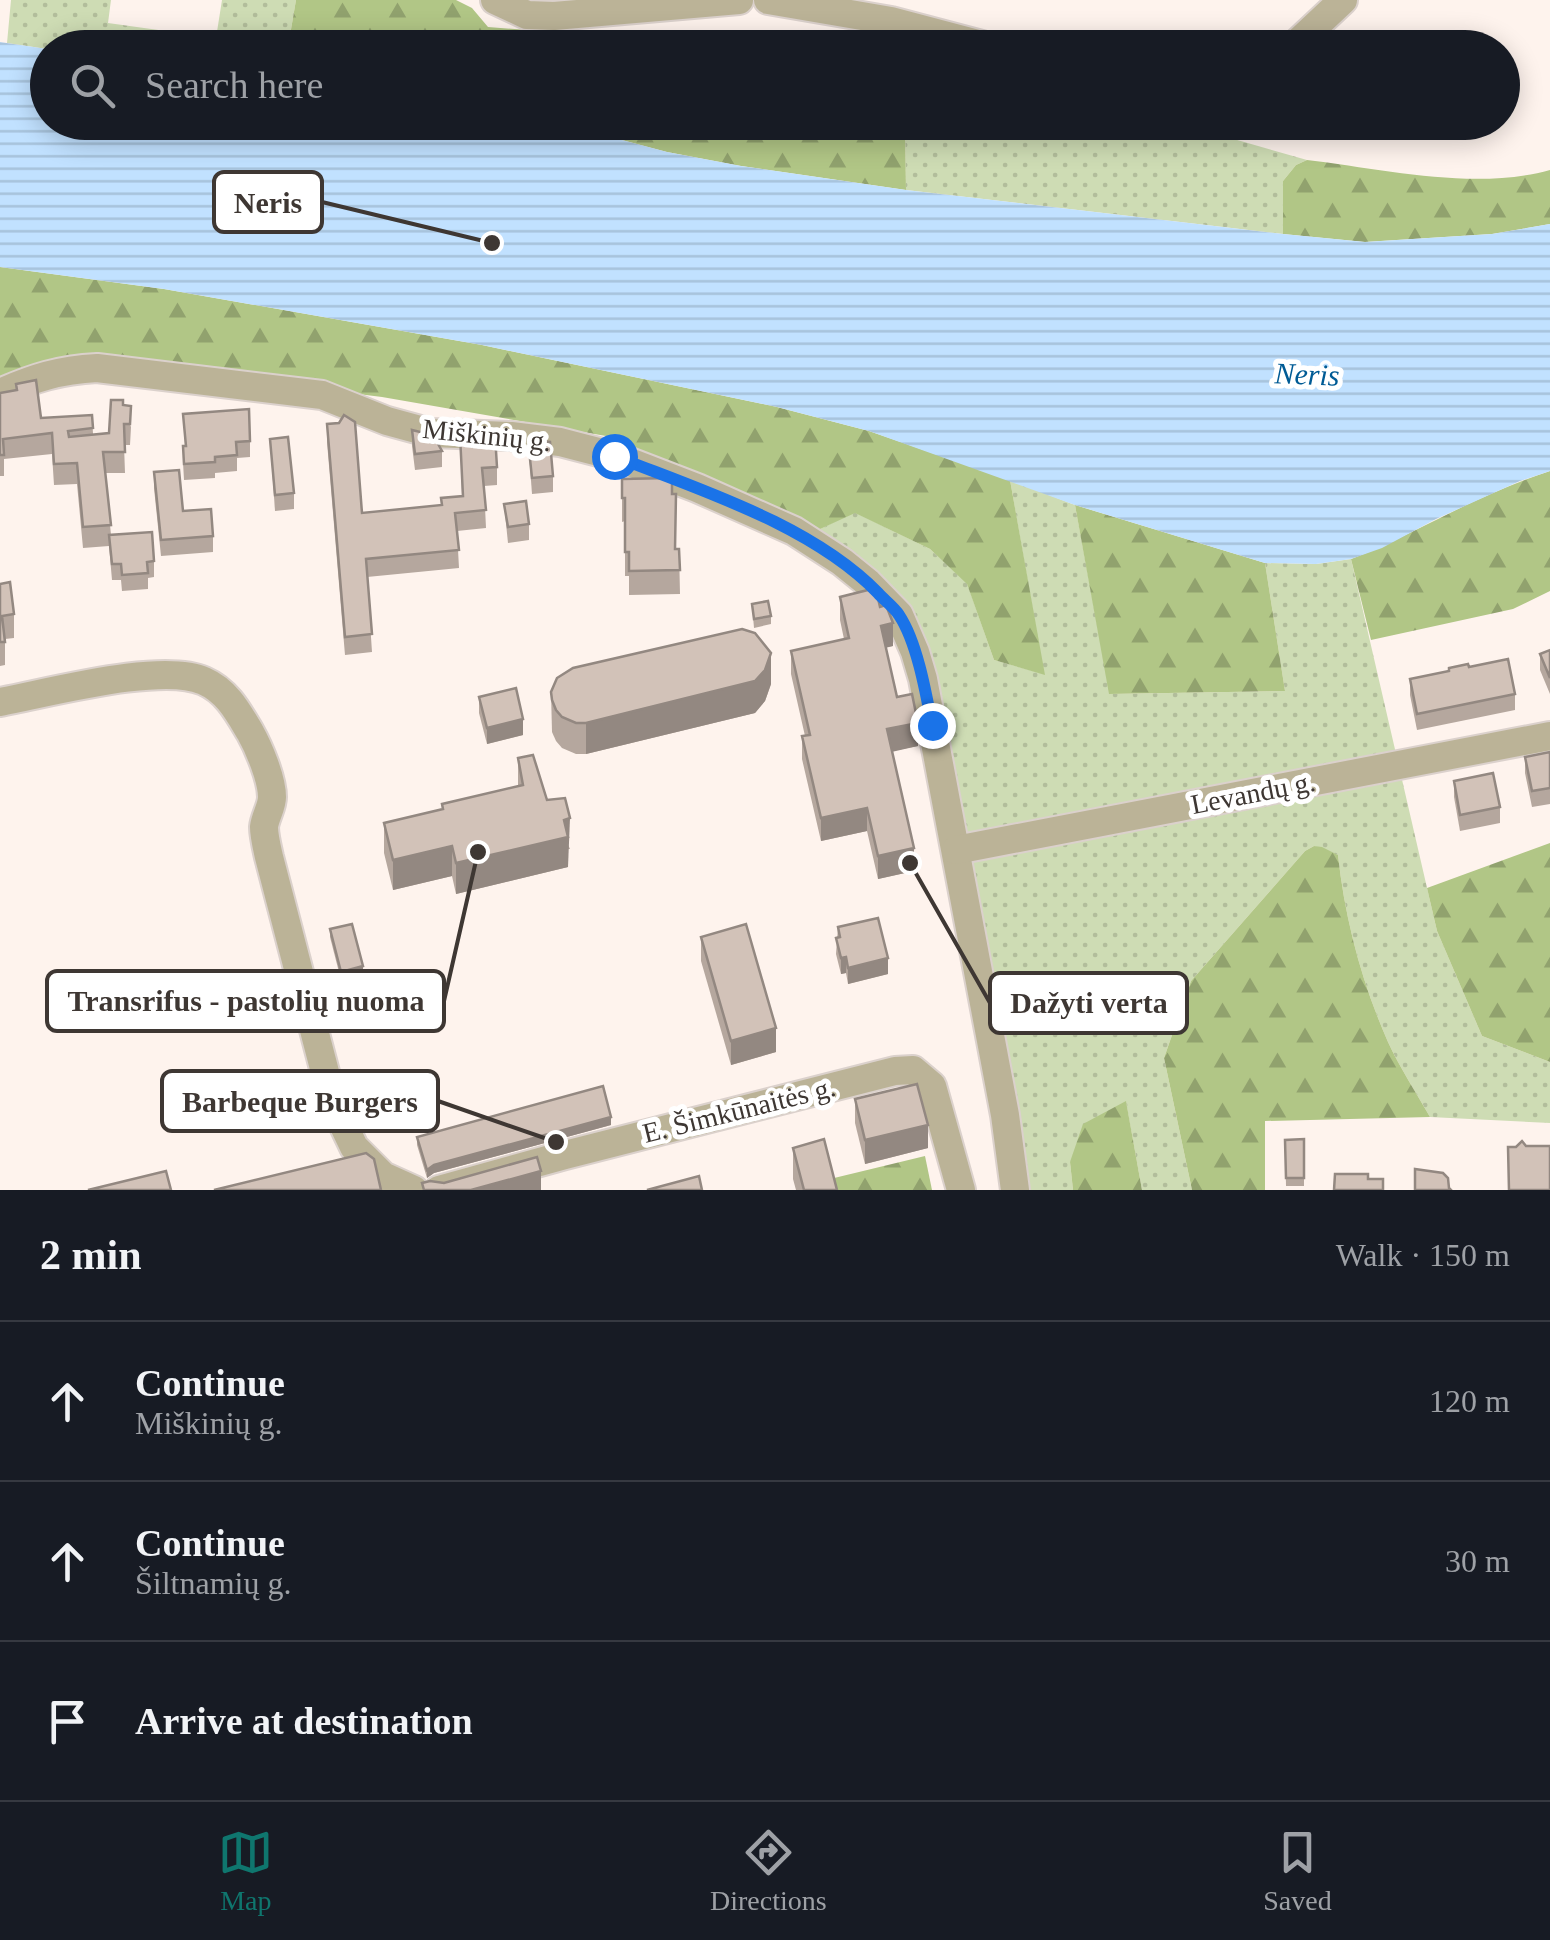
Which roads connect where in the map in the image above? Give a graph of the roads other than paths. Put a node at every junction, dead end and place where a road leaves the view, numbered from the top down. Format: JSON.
{"nodes":[{"id":1,"x":495,"y":0,"type":"edge"},
{"id":2,"x":739,"y":0,"type":"edge"},
{"id":3,"x":768,"y":0,"type":"edge"},
{"id":4,"x":1344,"y":0,"type":"edge"},
{"id":5,"x":925,"y":30,"type":"edge"},
{"id":6,"x":1312,"y":30,"type":"edge"},
{"id":7,"x":0,"y":393,"type":"edge"},
{"id":8,"x":0,"y":702,"type":"edge"},
{"id":9,"x":1550,"y":736,"type":"edge"},
{"id":10,"x":956,"y":850,"type":"junction"},
{"id":11,"x":414,"y":1190,"type":"edge"},
{"id":12,"x":439,"y":1190,"type":"edge"},
{"id":13,"x":961,"y":1190,"type":"edge"},
{"id":14,"x":1015,"y":1190,"type":"edge"}],
"edges":[{"from":1,"to":2,"type":"street"},
{"from":3,"to":5,"type":"street"},
{"from":4,"to":6,"type":"street"},
{"from":7,"to":10,"type":"street","name":"Miškinių g."},
{"from":8,"to":11,"type":"street"},
{"from":9,"to":10,"type":"street","name":"Levandų g."},
{"from":10,"to":14,"type":"street","name":"Miškinių g."},
{"from":12,"to":13,"type":"street","name":"E. Šimkūnaitės g."}]}
